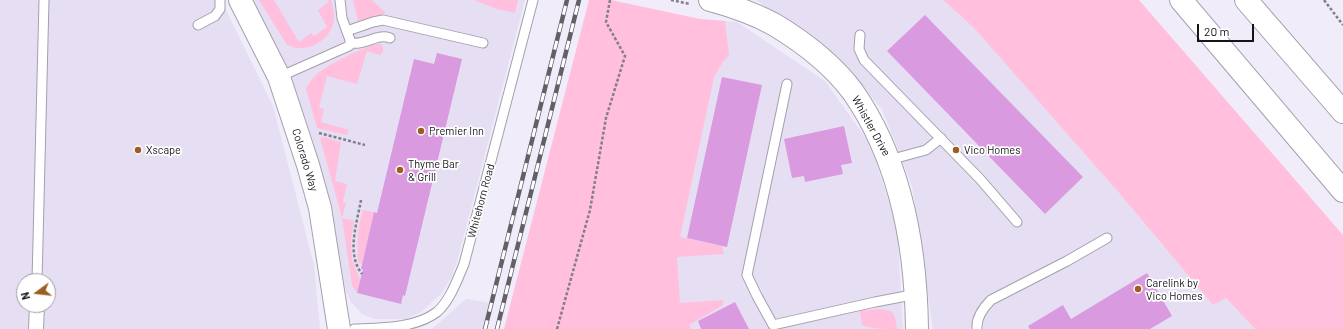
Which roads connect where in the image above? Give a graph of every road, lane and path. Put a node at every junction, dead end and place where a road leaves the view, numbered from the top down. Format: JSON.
{"nodes":[{"id":1,"x":44,"y":0,"type":"edge"},
{"id":2,"x":220,"y":0,"type":"edge"},
{"id":3,"x":240,"y":0,"type":"edge"},
{"id":4,"x":340,"y":0,"type":"edge"},
{"id":5,"x":533,"y":0,"type":"edge"},
{"id":6,"x":610,"y":0,"type":"edge"},
{"id":7,"x":671,"y":0,"type":"edge"},
{"id":8,"x":1181,"y":0,"type":"edge"},
{"id":9,"x":1246,"y":0,"type":"edge"},
{"id":10,"x":1324,"y":0,"type":"edge"},
{"id":11,"x":701,"y":2,"type":"edge"},
{"id":12,"x":198,"y":25,"type":"dead end"},
{"id":13,"x":1343,"y":25,"type":"edge"},
{"id":14,"x":347,"y":31,"type":"junction"},
{"id":15,"x":860,"y":35,"type":"dead end"},
{"id":16,"x":390,"y":38,"type":"dead end"},
{"id":17,"x":350,"y":43,"type":"junction"},
{"id":18,"x":483,"y":43,"type":"dead end"},
{"id":19,"x":279,"y":77,"type":"junction"},
{"id":20,"x":787,"y":84,"type":"dead end"},
{"id":21,"x":1343,"y":112,"type":"edge"},
{"id":22,"x":315,"y":134,"type":"dead end"},
{"id":23,"x":941,"y":138,"type":"junction"},
{"id":24,"x":365,"y":145,"type":"dead end"},
{"id":25,"x":889,"y":160,"type":"junction"},
{"id":26,"x":1343,"y":191,"type":"edge"},
{"id":27,"x":360,"y":200,"type":"dead end"},
{"id":28,"x":1017,"y":222,"type":"dead end"},
{"id":29,"x":1107,"y":238,"type":"dead end"},
{"id":30,"x":37,"y":273,"type":"edge"},
{"id":31,"x":362,"y":274,"type":"dead end"},
{"id":32,"x":916,"y":294,"type":"junction"},
{"id":33,"x":37,"y":313,"type":"edge"},
{"id":34,"x":421,"y":325,"type":"edge"},
{"id":35,"x":36,"y":329,"type":"edge"},
{"id":36,"x":339,"y":329,"type":"edge"},
{"id":37,"x":354,"y":329,"type":"edge"},
{"id":38,"x":557,"y":329,"type":"edge"},
{"id":39,"x":917,"y":329,"type":"edge"},
{"id":40,"x":977,"y":329,"type":"edge"}],
"edges":[{"from":1,"to":30,"type":"lane"},
{"from":2,"to":12,"type":"lane"},
{"from":3,"to":19,"type":"main road","name":"Colorado Way"},
{"from":4,"to":14,"type":"lane"},
{"from":5,"to":34,"type":"lane","name":"Whitehorn Road"},
{"from":6,"to":38,"type":"path"},
{"from":7,"to":11,"type":"path"},
{"from":8,"to":26,"type":"main road"},
{"from":9,"to":21,"type":"main road"},
{"from":10,"to":13,"type":"path"},
{"from":11,"to":25,"type":"main road","name":"Whistler Drive"},
{"from":14,"to":17,"type":"lane"},
{"from":14,"to":18,"type":"lane"},
{"from":15,"to":23,"type":"lane"},
{"from":16,"to":17,"type":"lane"},
{"from":17,"to":19,"type":"lane"},
{"from":19,"to":36,"type":"main road","name":"Colorado Way"},
{"from":20,"to":32,"type":"lane"},
{"from":22,"to":24,"type":"path"},
{"from":23,"to":25,"type":"lane"},
{"from":23,"to":28,"type":"lane"},
{"from":25,"to":32,"type":"main road","name":"Whistler Drive"},
{"from":27,"to":31,"type":"path"},
{"from":29,"to":40,"type":"lane"},
{"from":32,"to":39,"type":"main road","name":"Whistler Drive"},
{"from":33,"to":35,"type":"street"},
{"from":34,"to":37,"type":"lane","name":"Whitehorn Road"}]}
